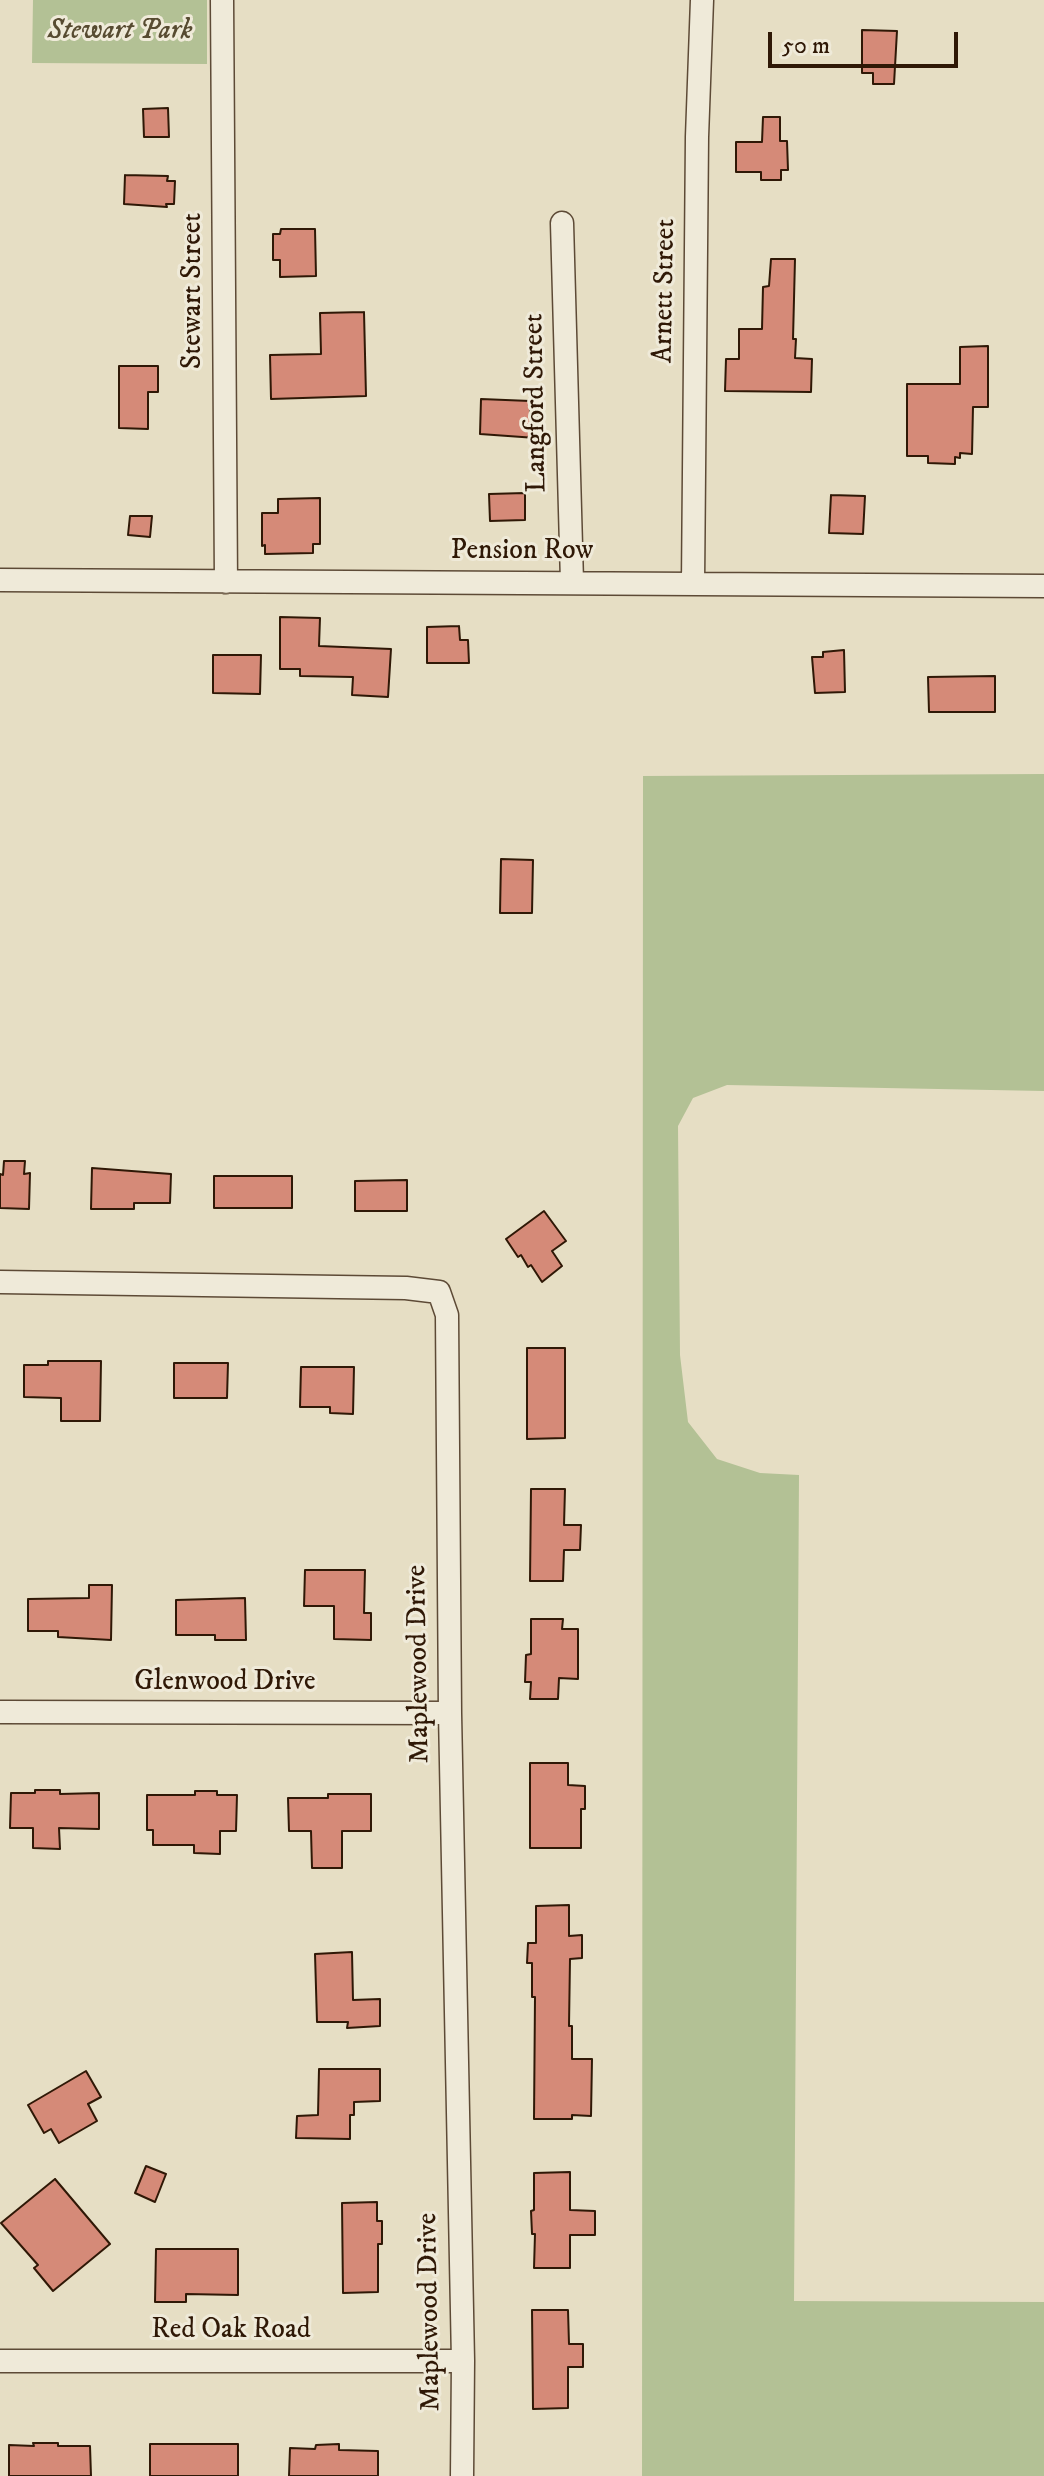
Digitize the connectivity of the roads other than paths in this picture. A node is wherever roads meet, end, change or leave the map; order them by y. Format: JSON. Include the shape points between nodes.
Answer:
{"nodes":[{"id":1,"x":222,"y":0,"type":"edge"},
{"id":2,"x":702,"y":0,"type":"edge"},
{"id":3,"x":562,"y":223,"type":"dead end"},
{"id":4,"x":0,"y":580,"type":"edge"},
{"id":5,"x":226,"y":582,"type":"junction"},
{"id":6,"x":572,"y":582,"type":"junction"},
{"id":7,"x":693,"y":583,"type":"junction"},
{"id":8,"x":1044,"y":586,"type":"edge"},
{"id":9,"x":0,"y":1282,"type":"edge"},
{"id":10,"x":0,"y":1712,"type":"edge"},
{"id":11,"x":450,"y":1713,"type":"junction"},
{"id":12,"x":0,"y":2361,"type":"edge"},
{"id":13,"x":463,"y":2361,"type":"junction"},
{"id":14,"x":462,"y":2476,"type":"edge"}],
"edges":[{"from":1,"to":5,"type":"street","name":"Stewart Street"},
{"from":2,"to":7,"type":"street","name":"Arnett Street"},
{"from":3,"to":6,"type":"street","name":"Langford Street"},
{"from":4,"to":5,"type":"street","name":"Pension Row"},
{"from":5,"to":6,"type":"street","name":"Pension Row"},
{"from":6,"to":7,"type":"street","name":"Pension Row"},
{"from":7,"to":8,"type":"street","name":"Pension Row"},
{"from":9,"to":11,"type":"street","name":"Maplewood Drive","via":[[439,1292],[447,1315]]},
{"from":10,"to":11,"type":"street","name":"Glenwood Drive"},
{"from":11,"to":13,"type":"street","name":"Maplewood Drive"},
{"from":12,"to":13,"type":"street","name":"Red Oak Road"},
{"from":13,"to":14,"type":"street","name":"Maplewood Drive"}]}
